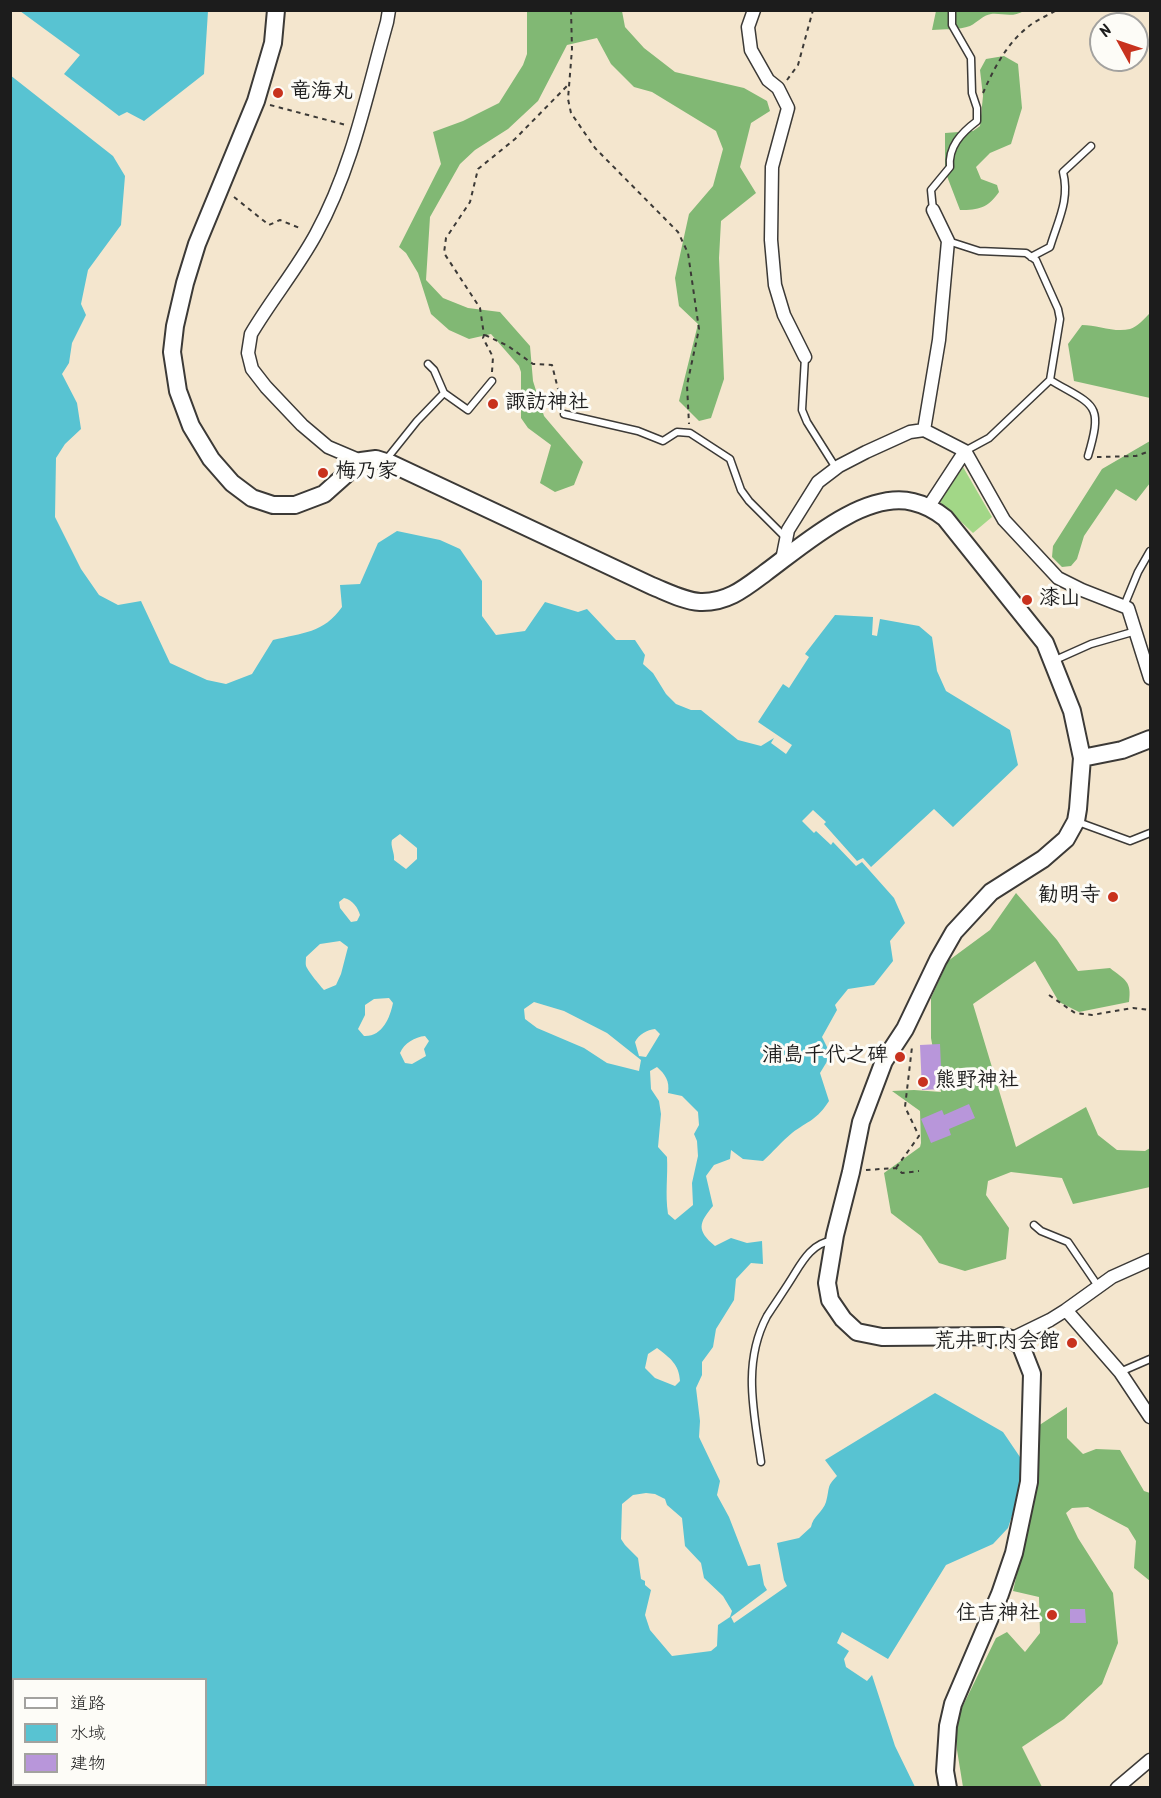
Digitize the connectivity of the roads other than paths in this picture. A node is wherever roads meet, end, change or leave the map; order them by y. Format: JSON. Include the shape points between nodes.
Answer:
{"nodes":[{"id":1,"x":276,"y":10,"type":"edge"},
{"id":2,"x":388,"y":10,"type":"edge"},
{"id":3,"x":754,"y":10,"type":"edge"},
{"id":4,"x":952,"y":10,"type":"edge"},
{"id":5,"x":1091,"y":146,"type":"dead end"},
{"id":6,"x":933,"y":210,"type":"joint"},
{"id":7,"x":948,"y":241,"type":"junction"},
{"id":8,"x":1031,"y":257,"type":"junction"},
{"id":9,"x":805,"y":357,"type":"joint"},
{"id":10,"x":428,"y":364,"type":"dead end"},
{"id":11,"x":1050,"y":380,"type":"junction"},
{"id":12,"x":492,"y":381,"type":"road end"},
{"id":13,"x":444,"y":393,"type":"junction"},
{"id":14,"x":564,"y":414,"type":"road end"},
{"id":15,"x":924,"y":430,"type":"junction"},
{"id":16,"x":965,"y":451,"type":"junction"},
{"id":17,"x":1088,"y":456,"type":"road end"},
{"id":18,"x":361,"y":462,"type":"junction"},
{"id":19,"x":384,"y":462,"type":"junction"},
{"id":20,"x":836,"y":468,"type":"junction"},
{"id":21,"x":929,"y":506,"type":"junction"},
{"id":22,"x":786,"y":539,"type":"junction"},
{"id":23,"x":1150,"y":551,"type":"edge"},
{"id":24,"x":782,"y":560,"type":"junction"},
{"id":25,"x":1124,"y":606,"type":"junction"},
{"id":26,"x":1136,"y":632,"type":"junction"},
{"id":27,"x":1052,"y":662,"type":"junction"},
{"id":28,"x":1148,"y":664,"type":"edge"},
{"id":29,"x":1150,"y":678,"type":"edge"},
{"id":30,"x":1150,"y":739,"type":"edge"},
{"id":31,"x":1082,"y":758,"type":"junction"},
{"id":32,"x":1076,"y":821,"type":"junction"},
{"id":33,"x":1150,"y":834,"type":"edge"},
{"id":34,"x":1034,"y":1225,"type":"dead end"},
{"id":35,"x":834,"y":1241,"type":"junction"},
{"id":36,"x":1150,"y":1260,"type":"edge"},
{"id":37,"x":1098,"y":1286,"type":"junction"},
{"id":38,"x":1066,"y":1310,"type":"junction"},
{"id":39,"x":1011,"y":1338,"type":"junction"},
{"id":40,"x":1150,"y":1359,"type":"edge"},
{"id":41,"x":1120,"y":1372,"type":"junction"},
{"id":42,"x":1150,"y":1417,"type":"edge"},
{"id":43,"x":761,"y":1462,"type":"dead end"},
{"id":44,"x":1150,"y":1760,"type":"edge"},
{"id":45,"x":948,"y":1788,"type":"edge"},
{"id":46,"x":1117,"y":1788,"type":"edge"}],
"edges":[{"from":1,"to":18,"type":"street","via":[[273,43],[256,101],[184,283],[172,352],[178,391],[191,426],[211,459],[252,498],[295,505],[324,494]]},
{"from":2,"to":18,"type":"street","via":[[358,128],[336,194],[316,234],[251,334],[248,353],[252,369],[302,425],[328,447]]},
{"from":3,"to":9,"type":"street","via":[[748,27],[751,50],[788,108],[772,167],[771,240],[775,285],[784,315]]},
{"from":4,"to":6,"type":"lane","via":[[952,26],[971,58],[972,93],[978,108],[976,122],[965,130],[949,154],[950,167],[931,190]]},
{"from":5,"to":8,"type":"lane","via":[[1063,172],[1066,197],[1050,247]]},
{"from":6,"to":7,"type":"street"},
{"from":7,"to":8,"type":"lane","via":[[979,251]]},
{"from":7,"to":15,"type":"street","via":[[939,340]]},
{"from":8,"to":11,"type":"lane","via":[[1036,260],[1060,319]]},
{"from":9,"to":20,"type":"lane","via":[[802,410]]},
{"from":10,"to":13,"type":"lane"},
{"from":11,"to":16,"type":"lane","via":[[989,438]]},
{"from":11,"to":17,"type":"lane","via":[[1089,403],[1096,416]]},
{"from":12,"to":13,"type":"lane","via":[[468,410]]},
{"from":13,"to":19,"type":"lane"},
{"from":14,"to":22,"type":"lane","via":[[638,431],[663,441],[677,432],[690,433],[730,459],[748,501]]},
{"from":15,"to":16,"type":"street"},
{"from":15,"to":20,"type":"street","via":[[910,432]]},
{"from":16,"to":21,"type":"street"},
{"from":16,"to":25,"type":"street","via":[[1004,520],[1058,578]]},
{"from":18,"to":19,"type":"street"},
{"from":19,"to":24,"type":"street","via":[[652,586],[699,602],[738,593]]},
{"from":20,"to":22,"type":"street","via":[[818,482]]},
{"from":21,"to":24,"type":"street","via":[[886,501],[860,509]]},
{"from":21,"to":27,"type":"street","via":[[945,518],[1028,620],[1045,643]]},
{"from":22,"to":24,"type":"street"},
{"from":23,"to":25,"type":"lane"},
{"from":25,"to":26,"type":"street"},
{"from":26,"to":27,"type":"lane","via":[[1091,644]]},
{"from":26,"to":28,"type":"street"},
{"from":27,"to":31,"type":"street","via":[[1072,711]]},
{"from":28,"to":29,"type":"street"},
{"from":30,"to":31,"type":"street","via":[[1122,750]]},
{"from":31,"to":32,"type":"street"},
{"from":32,"to":33,"type":"lane","via":[[1130,841]]},
{"from":32,"to":35,"type":"street","via":[[1066,839],[1043,859],[991,892],[954,932],[905,1029],[884,1061],[861,1122]]},
{"from":34,"to":37,"type":"lane","via":[[1068,1242]]},
{"from":35,"to":39,"type":"street","via":[[827,1283],[830,1300],[857,1332],[882,1337]]},
{"from":35,"to":43,"type":"lane","via":[[827,1241],[808,1254],[767,1318],[755,1350],[750,1391]]},
{"from":36,"to":37,"type":"street"},
{"from":37,"to":38,"type":"street"},
{"from":38,"to":39,"type":"street"},
{"from":38,"to":41,"type":"street"},
{"from":39,"to":45,"type":"street","via":[[1021,1346],[1032,1374],[1029,1482],[1014,1553],[1000,1594],[953,1704],[945,1771]]},
{"from":40,"to":41,"type":"lane"},
{"from":41,"to":42,"type":"street"},
{"from":44,"to":46,"type":"street"}]}
